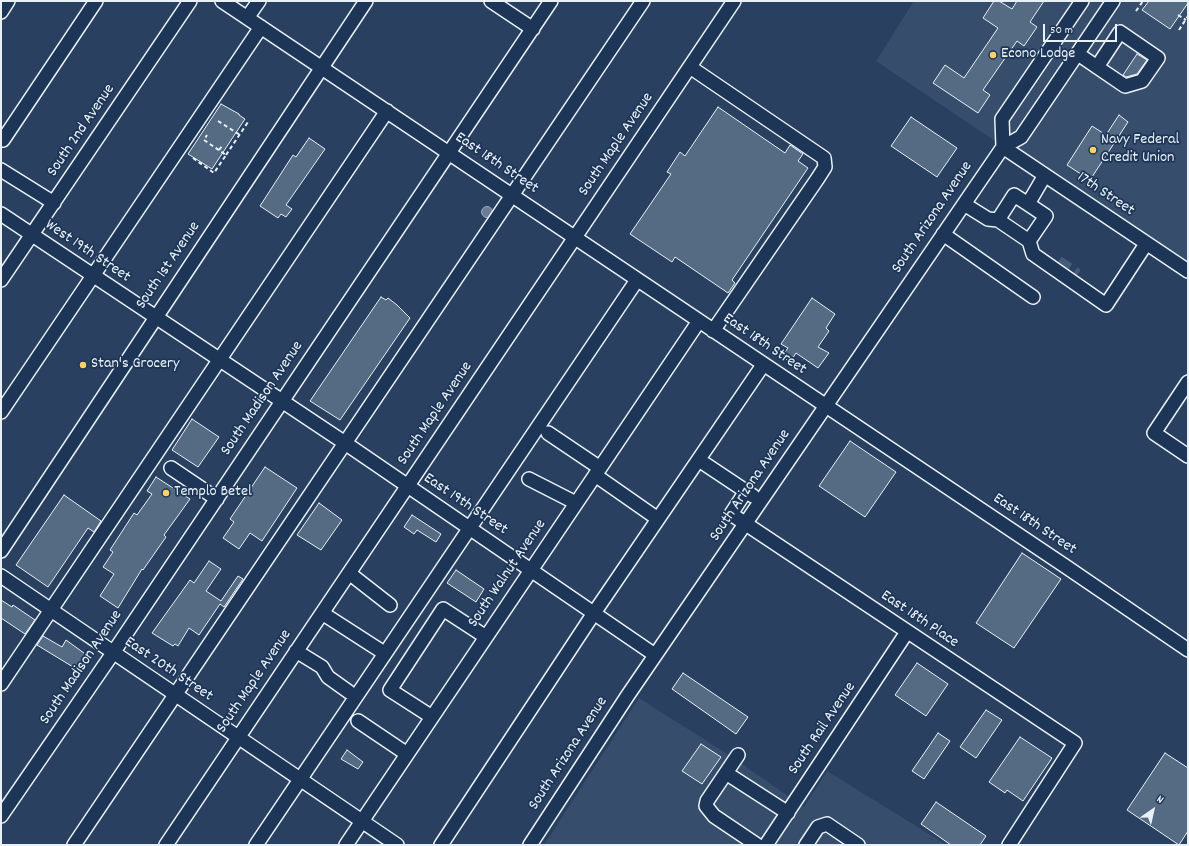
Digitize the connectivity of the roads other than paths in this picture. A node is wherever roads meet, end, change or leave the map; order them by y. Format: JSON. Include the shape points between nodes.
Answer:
{"nodes":[{"id":1,"x":8,"y":1,"type":"edge"},
{"id":2,"x":96,"y":1,"type":"edge"},
{"id":3,"x":190,"y":1,"type":"edge"},
{"id":4,"x":222,"y":1,"type":"edge"},
{"id":5,"x":258,"y":1,"type":"edge"},
{"id":6,"x":366,"y":1,"type":"edge"},
{"id":7,"x":491,"y":1,"type":"edge"},
{"id":8,"x":551,"y":1,"type":"edge"},
{"id":9,"x":643,"y":1,"type":"edge"},
{"id":10,"x":734,"y":1,"type":"edge"},
{"id":11,"x":1082,"y":1,"type":"edge"},
{"id":12,"x":1113,"y":1,"type":"edge"},
{"id":13,"x":1,"y":12,"type":"edge"},
{"id":14,"x":247,"y":18,"type":"junction"},
{"id":15,"x":261,"y":27,"type":"junction"},
{"id":16,"x":533,"y":29,"type":"junction"},
{"id":17,"x":1078,"y":54,"type":"junction"},
{"id":18,"x":690,"y":67,"type":"junction"},
{"id":19,"x":1097,"y":67,"type":"junction"},
{"id":20,"x":322,"y":68,"type":"junction"},
{"id":21,"x":387,"y":111,"type":"junction"},
{"id":22,"x":3,"y":140,"type":"dead end"},
{"id":23,"x":1002,"y":147,"type":"junction"},
{"id":24,"x":449,"y":153,"type":"junction"},
{"id":25,"x":1,"y":170,"type":"edge"},
{"id":26,"x":1045,"y":175,"type":"junction"},
{"id":27,"x":512,"y":195,"type":"junction"},
{"id":28,"x":54,"y":203,"type":"junction"},
{"id":29,"x":964,"y":204,"type":"junction"},
{"id":30,"x":1028,"y":204,"type":"junction"},
{"id":31,"x":1,"y":214,"type":"edge"},
{"id":32,"x":998,"y":220,"type":"junction"},
{"id":33,"x":943,"y":234,"type":"junction"},
{"id":34,"x":31,"y":235,"type":"junction"},
{"id":35,"x":575,"y":238,"type":"junction"},
{"id":36,"x":1029,"y":241,"type":"junction"},
{"id":37,"x":1146,"y":244,"type":"junction"},
{"id":38,"x":1043,"y":261,"type":"junction"},
{"id":39,"x":1058,"y":262,"type":"tunnel mouth"},
{"id":40,"x":1188,"y":272,"type":"edge"},
{"id":41,"x":1077,"y":275,"type":"tunnel mouth"},
{"id":42,"x":93,"y":276,"type":"junction"},
{"id":43,"x":1,"y":280,"type":"edge"},
{"id":44,"x":637,"y":280,"type":"junction"},
{"id":45,"x":1086,"y":291,"type":"junction"},
{"id":46,"x":1033,"y":296,"type":"dead end"},
{"id":47,"x":155,"y":317,"type":"junction"},
{"id":48,"x":699,"y":321,"type":"junction"},
{"id":49,"x":713,"y":331,"type":"junction"},
{"id":50,"x":219,"y":360,"type":"junction"},
{"id":51,"x":763,"y":365,"type":"junction"},
{"id":52,"x":1188,"y":382,"type":"edge"},
{"id":53,"x":282,"y":402,"type":"junction"},
{"id":54,"x":824,"y":406,"type":"junction"},
{"id":55,"x":1,"y":412,"type":"edge"},
{"id":56,"x":548,"y":433,"type":"dead end"},
{"id":57,"x":345,"y":443,"type":"junction"},
{"id":58,"x":1188,"y":456,"type":"edge"},
{"id":59,"x":705,"y":464,"type":"dead end"},
{"id":60,"x":171,"y":468,"type":"dead end"},
{"id":61,"x":598,"y":471,"type":"junction"},
{"id":62,"x":529,"y":479,"type":"dead end"},
{"id":63,"x":408,"y":486,"type":"junction"},
{"id":64,"x":746,"y":491,"type":"junction"},
{"id":65,"x":217,"y":499,"type":"junction"},
{"id":66,"x":761,"y":501,"type":"junction"},
{"id":67,"x":576,"y":503,"type":"junction"},
{"id":68,"x":658,"y":519,"type":"junction"},
{"id":69,"x":746,"y":524,"type":"junction"},
{"id":70,"x":470,"y":528,"type":"junction"},
{"id":71,"x":1,"y":551,"type":"edge"},
{"id":72,"x":531,"y":570,"type":"junction"},
{"id":73,"x":349,"y":573,"type":"junction"},
{"id":74,"x":1,"y":576,"type":"edge"},
{"id":75,"x":390,"y":605,"type":"dead end"},
{"id":76,"x":50,"y":611,"type":"junction"},
{"id":77,"x":322,"y":613,"type":"junction"},
{"id":78,"x":594,"y":614,"type":"junction"},
{"id":79,"x":907,"y":632,"type":"junction"},
{"id":80,"x":486,"y":637,"type":"junction"},
{"id":81,"x":1188,"y":650,"type":"edge"},
{"id":82,"x":296,"y":651,"type":"junction"},
{"id":83,"x":381,"y":651,"type":"dead end"},
{"id":84,"x":112,"y":653,"type":"junction"},
{"id":85,"x":655,"y":655,"type":"junction"},
{"id":86,"x":1,"y":684,"type":"edge"},
{"id":87,"x":349,"y":692,"type":"dead end"},
{"id":88,"x":175,"y":695,"type":"junction"},
{"id":89,"x":432,"y":717,"type":"junction"},
{"id":90,"x":358,"y":721,"type":"dead end"},
{"id":91,"x":238,"y":738,"type":"junction"},
{"id":92,"x":407,"y":754,"type":"junction"},
{"id":93,"x":738,"y":755,"type":"dead end"},
{"id":94,"x":726,"y":773,"type":"junction"},
{"id":95,"x":300,"y":780,"type":"junction"},
{"id":96,"x":788,"y":813,"type":"junction"},
{"id":97,"x":1,"y":816,"type":"edge"},
{"id":98,"x":362,"y":821,"type":"junction"},
{"id":99,"x":74,"y":845,"type":"edge"},
{"id":100,"x":166,"y":845,"type":"edge"},
{"id":101,"x":256,"y":845,"type":"edge"},
{"id":102,"x":346,"y":845,"type":"edge"},
{"id":103,"x":397,"y":845,"type":"edge"},
{"id":104,"x":441,"y":845,"type":"edge"},
{"id":105,"x":530,"y":845,"type":"edge"},
{"id":106,"x":757,"y":845,"type":"edge"},
{"id":107,"x":766,"y":845,"type":"edge"},
{"id":108,"x":806,"y":845,"type":"edge"},
{"id":109,"x":858,"y":845,"type":"edge"},
{"id":110,"x":1009,"y":845,"type":"edge"}],
"edges":[{"from":1,"to":13,"type":"street"},
{"from":2,"to":22,"type":"street"},
{"from":3,"to":28,"type":"street","name":"South 2nd Avenue"},
{"from":4,"to":14,"type":"street","name":"East 18th Street"},
{"from":5,"to":14,"type":"street"},
{"from":6,"to":20,"type":"street","name":"South 1st Avenue"},
{"from":7,"to":16,"type":"street"},
{"from":8,"to":16,"type":"street","name":"South Madison Avenue"},
{"from":9,"to":27,"type":"street"},
{"from":10,"to":18,"type":"street","name":"South Maple Avenue"},
{"from":11,"to":23,"type":"street","via":[[1002,119]]},
{"from":12,"to":17,"type":"street","name":"South Arizona Avenue"},
{"from":14,"to":15,"type":"street","name":"East 18th Street"},
{"from":15,"to":20,"type":"street","name":"East 18th Street"},
{"from":15,"to":42,"type":"street"},
{"from":16,"to":24,"type":"street","name":"South Madison Avenue"},
{"from":17,"to":19,"type":"street"},
{"from":17,"to":23,"type":"street","name":"South Arizona Avenue","via":[[1021,137]]},
{"from":18,"to":35,"type":"street","name":"South Maple Avenue"},
{"from":18,"to":49,"type":"street","via":[[824,158],[825,166]]},
{"from":19,"to":19,"type":"street","via":[[1125,86],[1142,81],[1158,58],[1120,32]]},
{"from":20,"to":21,"type":"street","name":"East 18th Street"},
{"from":20,"to":47,"type":"street","name":"South 1st Avenue"},
{"from":21,"to":24,"type":"street","name":"East 18th Street"},
{"from":21,"to":50,"type":"street"},
{"from":23,"to":26,"type":"street","name":"17th Street"},
{"from":23,"to":29,"type":"street","name":"South Arizona Avenue"},
{"from":24,"to":27,"type":"street","name":"East 18th Street"},
{"from":24,"to":53,"type":"street","name":"South Madison Avenue"},
{"from":25,"to":28,"type":"street"},
{"from":26,"to":30,"type":"street"},
{"from":26,"to":37,"type":"street","name":"17th Street"},
{"from":27,"to":35,"type":"street","name":"East 18th Street"},
{"from":27,"to":57,"type":"street"},
{"from":28,"to":34,"type":"street","name":"South 2nd Avenue"},
{"from":29,"to":32,"type":"street","via":[[988,219]]},
{"from":29,"to":33,"type":"street","name":"South Arizona Avenue"},
{"from":30,"to":32,"type":"street","via":[[1014,195]]},
{"from":30,"to":36,"type":"street","via":[[1046,216]]},
{"from":31,"to":34,"type":"street","name":"West 19th Street"},
{"from":32,"to":36,"type":"street"},
{"from":33,"to":46,"type":"street"},
{"from":33,"to":54,"type":"street","name":"South Arizona Avenue"},
{"from":34,"to":42,"type":"street","name":"West 19th Street"},
{"from":34,"to":43,"type":"street","name":"South 2nd Avenue"},
{"from":35,"to":44,"type":"street","name":"East 18th Street"},
{"from":35,"to":63,"type":"street","name":"South Maple Avenue"},
{"from":36,"to":38,"type":"street","via":[[1033,254]]},
{"from":37,"to":40,"type":"street","name":"17th Street"},
{"from":37,"to":45,"type":"street","via":[[1106,305]]},
{"from":38,"to":39,"type":"street","via":[[1052,258]]},
{"from":38,"to":45,"type":"street"},
{"from":41,"to":45,"type":"street","via":[[1083,278]]},
{"from":42,"to":47,"type":"street","name":"West 19th Street"},
{"from":42,"to":55,"type":"street"},
{"from":44,"to":48,"type":"street","name":"East 18th Street"},
{"from":44,"to":70,"type":"street"},
{"from":47,"to":50,"type":"street","name":"East 19th Street"},
{"from":47,"to":71,"type":"street","name":"South 1st Avenue"},
{"from":48,"to":49,"type":"street","name":"East 18th Street"},
{"from":48,"to":61,"type":"street","name":"South Walnut Avenue"},
{"from":49,"to":51,"type":"street","name":"East 18th Street"},
{"from":50,"to":53,"type":"street","name":"East 19th Street"},
{"from":50,"to":76,"type":"street"},
{"from":51,"to":54,"type":"street","name":"East 18th Street"},
{"from":51,"to":68,"type":"street"},
{"from":52,"to":58,"type":"street","via":[[1154,433]]},
{"from":53,"to":57,"type":"street","name":"East 19th Street"},
{"from":53,"to":65,"type":"street","name":"South Madison Avenue"},
{"from":54,"to":66,"type":"street","name":"South Arizona Avenue"},
{"from":54,"to":81,"type":"street","name":"East 18th Street"},
{"from":56,"to":61,"type":"street"},
{"from":57,"to":63,"type":"street","name":"East 19th Street"},
{"from":57,"to":88,"type":"street"},
{"from":59,"to":64,"type":"street"},
{"from":60,"to":65,"type":"street"},
{"from":61,"to":67,"type":"street","name":"South Walnut Avenue"},
{"from":61,"to":68,"type":"street"},
{"from":62,"to":67,"type":"street"},
{"from":63,"to":70,"type":"street","name":"East 19th Street"},
{"from":63,"to":73,"type":"street","name":"South Maple Avenue"},
{"from":64,"to":66,"type":"street"},
{"from":64,"to":69,"type":"street","name":"East 18th Place","via":[[731,514]]},
{"from":65,"to":84,"type":"street","name":"South Madison Avenue"},
{"from":66,"to":69,"type":"street","name":"South Arizona Avenue"},
{"from":67,"to":72,"type":"street","name":"South Walnut Avenue"},
{"from":68,"to":78,"type":"street"},
{"from":69,"to":79,"type":"street","name":"East 18th Place"},
{"from":69,"to":85,"type":"street","name":"South Arizona Avenue"},
{"from":70,"to":72,"type":"street","name":"East 19th Street"},
{"from":70,"to":95,"type":"street"},
{"from":72,"to":78,"type":"street","name":"East 19th Street"},
{"from":72,"to":80,"type":"street","name":"South Walnut Avenue"},
{"from":73,"to":75,"type":"street"},
{"from":73,"to":77,"type":"street","name":"South Maple Avenue"},
{"from":74,"to":76,"type":"street","name":"East 20th Street"},
{"from":76,"to":84,"type":"street","name":"East 20th Street"},
{"from":76,"to":86,"type":"street"},
{"from":77,"to":82,"type":"street","name":"South Maple Avenue"},
{"from":77,"to":83,"type":"street"},
{"from":78,"to":85,"type":"street","name":"East 19th Street"},
{"from":78,"to":104,"type":"street"},
{"from":79,"to":96,"type":"street","name":"South Rail Avenue"},
{"from":79,"to":110,"type":"street","name":"East 18th Place","via":[[1075,743]]},
{"from":80,"to":89,"type":"street","name":"South Walnut Avenue"},
{"from":80,"to":89,"type":"street","via":[[443,609],[390,690]]},
{"from":82,"to":87,"type":"street","via":[[322,667],[328,677]]},
{"from":82,"to":91,"type":"street","name":"South Maple Avenue"},
{"from":84,"to":88,"type":"street","name":"East 20th Street"},
{"from":84,"to":97,"type":"street","name":"South Madison Avenue"},
{"from":85,"to":105,"type":"street","name":"South Arizona Avenue"},
{"from":88,"to":91,"type":"street","name":"East 20th Street"},
{"from":88,"to":99,"type":"street"},
{"from":89,"to":92,"type":"street","name":"South Walnut Avenue"},
{"from":90,"to":92,"type":"street"},
{"from":91,"to":95,"type":"street","name":"East 20th Street"},
{"from":91,"to":100,"type":"street","name":"South Maple Avenue"},
{"from":92,"to":98,"type":"street","name":"South Walnut Avenue"},
{"from":93,"to":94,"type":"street"},
{"from":94,"to":96,"type":"street"},
{"from":94,"to":106,"type":"street","via":[[706,806],[714,816]]},
{"from":95,"to":98,"type":"street","name":"East 20th Street"},
{"from":95,"to":101,"type":"street"},
{"from":96,"to":107,"type":"street","name":"South Rail Avenue"},
{"from":98,"to":102,"type":"street","name":"South Walnut Avenue"},
{"from":98,"to":103,"type":"street","name":"East 20th Street"},
{"from":108,"to":109,"type":"street","via":[[818,827],[827,824]]}]}
